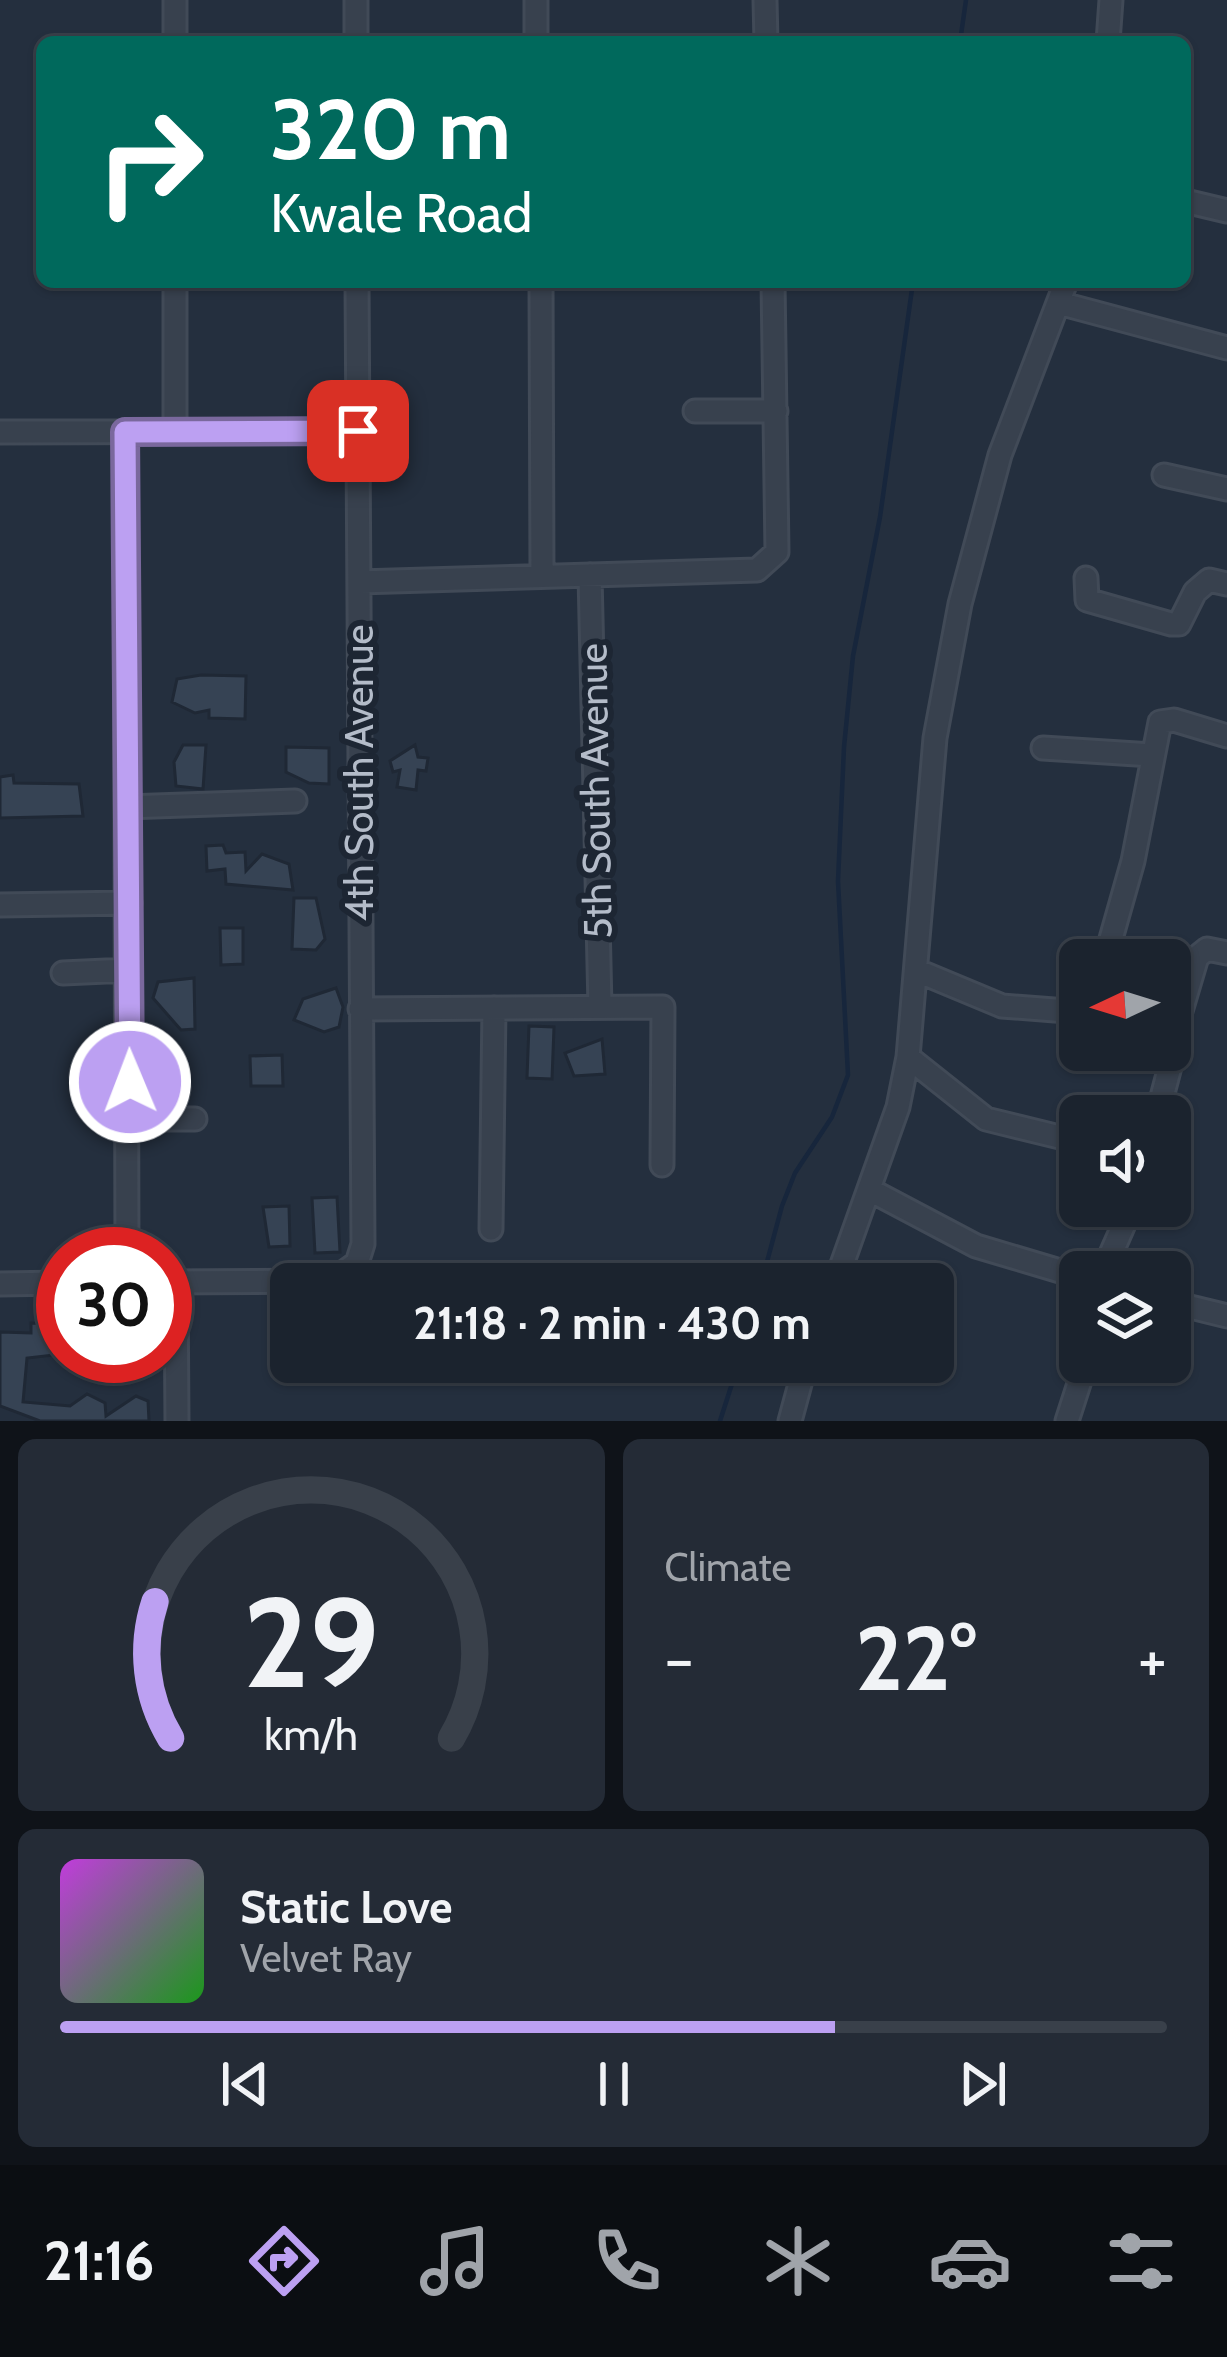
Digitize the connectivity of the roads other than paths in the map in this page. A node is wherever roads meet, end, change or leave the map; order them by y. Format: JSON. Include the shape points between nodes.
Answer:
{"nodes":[{"id":1,"x":175,"y":0,"type":"edge"},
{"id":2,"x":356,"y":0,"type":"edge"},
{"id":3,"x":536,"y":0,"type":"edge"},
{"id":4,"x":765,"y":0,"type":"edge"},
{"id":5,"x":1111,"y":0,"type":"edge"},
{"id":6,"x":175,"y":36,"type":"edge"},
{"id":7,"x":356,"y":36,"type":"edge"},
{"id":8,"x":536,"y":36,"type":"edge"},
{"id":9,"x":766,"y":36,"type":"edge"},
{"id":10,"x":1108,"y":36,"type":"edge"},
{"id":11,"x":1191,"y":202,"type":"edge"},
{"id":12,"x":1227,"y":211,"type":"edge"},
{"id":13,"x":175,"y":288,"type":"edge"},
{"id":14,"x":357,"y":288,"type":"edge"},
{"id":15,"x":541,"y":288,"type":"edge"},
{"id":16,"x":773,"y":288,"type":"edge"},
{"id":17,"x":1062,"y":293,"type":"edge"},
{"id":18,"x":1227,"y":348,"type":"edge"},
{"id":19,"x":776,"y":409,"type":"junction"},
{"id":20,"x":695,"y":411,"type":"dead end"},
{"id":21,"x":358,"y":431,"type":"junction"},
{"id":22,"x":0,"y":432,"type":"edge"},
{"id":23,"x":125,"y":432,"type":"junction"},
{"id":24,"x":175,"y":432,"type":"junction"},
{"id":25,"x":1164,"y":475,"type":"dead end"},
{"id":26,"x":1227,"y":489,"type":"edge"},
{"id":27,"x":590,"y":575,"type":"junction"},
{"id":28,"x":542,"y":576,"type":"junction"},
{"id":29,"x":1086,"y":578,"type":"dead end"},
{"id":30,"x":359,"y":582,"type":"junction"},
{"id":31,"x":1227,"y":584,"type":"edge"},
{"id":32,"x":1227,"y":736,"type":"edge"},
{"id":33,"x":1043,"y":748,"type":"dead end"},
{"id":34,"x":1151,"y":754,"type":"junction"},
{"id":35,"x":295,"y":801,"type":"dead end"},
{"id":36,"x":126,"y":808,"type":"junction"},
{"id":37,"x":130,"y":903,"type":"junction"},
{"id":38,"x":0,"y":905,"type":"edge"},
{"id":39,"x":1111,"y":939,"type":"edge"},
{"id":40,"x":1227,"y":953,"type":"edge"},
{"id":41,"x":128,"y":970,"type":"junction"},
{"id":42,"x":918,"y":970,"type":"junction"},
{"id":43,"x":63,"y":973,"type":"dead end"},
{"id":44,"x":1191,"y":974,"type":"edge"},
{"id":45,"x":599,"y":1007,"type":"junction"},
{"id":46,"x":494,"y":1008,"type":"junction"},
{"id":47,"x":360,"y":1009,"type":"junction"},
{"id":48,"x":1059,"y":1010,"type":"edge"},
{"id":49,"x":908,"y":1058,"type":"junction"},
{"id":50,"x":130,"y":1119,"type":"junction"},
{"id":51,"x":194,"y":1119,"type":"dead end"},
{"id":52,"x":1059,"y":1137,"type":"edge"},
{"id":53,"x":662,"y":1165,"type":"dead end"},
{"id":54,"x":870,"y":1190,"type":"junction"},
{"id":55,"x":128,"y":1227,"type":"edge"},
{"id":56,"x":491,"y":1229,"type":"dead end"},
{"id":57,"x":843,"y":1263,"type":"edge"},
{"id":58,"x":1059,"y":1270,"type":"edge"},
{"id":59,"x":192,"y":1282,"type":"edge"},
{"id":60,"x":36,"y":1283,"type":"edge"},
{"id":61,"x":0,"y":1284,"type":"edge"},
{"id":62,"x":1191,"y":1307,"type":"edge"},
{"id":63,"x":1227,"y":1316,"type":"edge"},
{"id":64,"x":175,"y":1383,"type":"edge"},
{"id":65,"x":800,"y":1383,"type":"edge"},
{"id":66,"x":1079,"y":1383,"type":"edge"},
{"id":67,"x":177,"y":1421,"type":"edge"},
{"id":68,"x":790,"y":1421,"type":"edge"},
{"id":69,"x":1067,"y":1421,"type":"edge"}],
"edges":[{"from":1,"to":6,"type":"street"},
{"from":2,"to":7,"type":"street"},
{"from":3,"to":8,"type":"street"},
{"from":4,"to":9,"type":"street"},
{"from":5,"to":10,"type":"street"},
{"from":11,"to":12,"type":"street"},
{"from":13,"to":24,"type":"street"},
{"from":14,"to":21,"type":"street","name":"4th South Avenue"},
{"from":15,"to":28,"type":"street"},
{"from":16,"to":19,"type":"street"},
{"from":17,"to":18,"type":"street"},
{"from":17,"to":42,"type":"street","via":[[1000,454],[960,604],[935,738]]},
{"from":19,"to":20,"type":"street"},
{"from":19,"to":27,"type":"street","via":[[777,551],[770,563]]},
{"from":21,"to":24,"type":"street"},
{"from":21,"to":30,"type":"street","name":"4th South Avenue"},
{"from":22,"to":23,"type":"street"},
{"from":23,"to":24,"type":"street"},
{"from":23,"to":36,"type":"street"},
{"from":25,"to":26,"type":"street"},
{"from":27,"to":28,"type":"street"},
{"from":27,"to":45,"type":"street","name":"5th South Avenue"},
{"from":28,"to":30,"type":"street"},
{"from":29,"to":31,"type":"street","via":[[1087,600],[1171,624],[1179,624],[1201,584]]},
{"from":30,"to":47,"type":"street","name":"4th South Avenue"},
{"from":32,"to":34,"type":"street","via":[[1163,720]]},
{"from":33,"to":34,"type":"street"},
{"from":34,"to":39,"type":"street"},
{"from":35,"to":36,"type":"street"},
{"from":36,"to":37,"type":"street"},
{"from":37,"to":38,"type":"street"},
{"from":37,"to":41,"type":"street"},
{"from":40,"to":44,"type":"street","via":[[1208,950]]},
{"from":41,"to":43,"type":"street"},
{"from":41,"to":50,"type":"street"},
{"from":42,"to":48,"type":"street","via":[[1002,1006]]},
{"from":42,"to":49,"type":"street"},
{"from":45,"to":46,"type":"street"},
{"from":45,"to":53,"type":"street","via":[[663,1007]]},
{"from":46,"to":47,"type":"street"},
{"from":46,"to":56,"type":"street"},
{"from":47,"to":59,"type":"street","name":"4th South Avenue","via":[[357,1263],[332,1281]]},
{"from":49,"to":52,"type":"street","via":[[986,1119]]},
{"from":49,"to":54,"type":"street"},
{"from":50,"to":51,"type":"street"},
{"from":50,"to":55,"type":"street"},
{"from":54,"to":57,"type":"street"},
{"from":54,"to":58,"type":"street","via":[[954,1237]]},
{"from":60,"to":61,"type":"street"},
{"from":62,"to":63,"type":"street"},
{"from":64,"to":67,"type":"street"},
{"from":65,"to":68,"type":"street"},
{"from":66,"to":69,"type":"street"}]}
